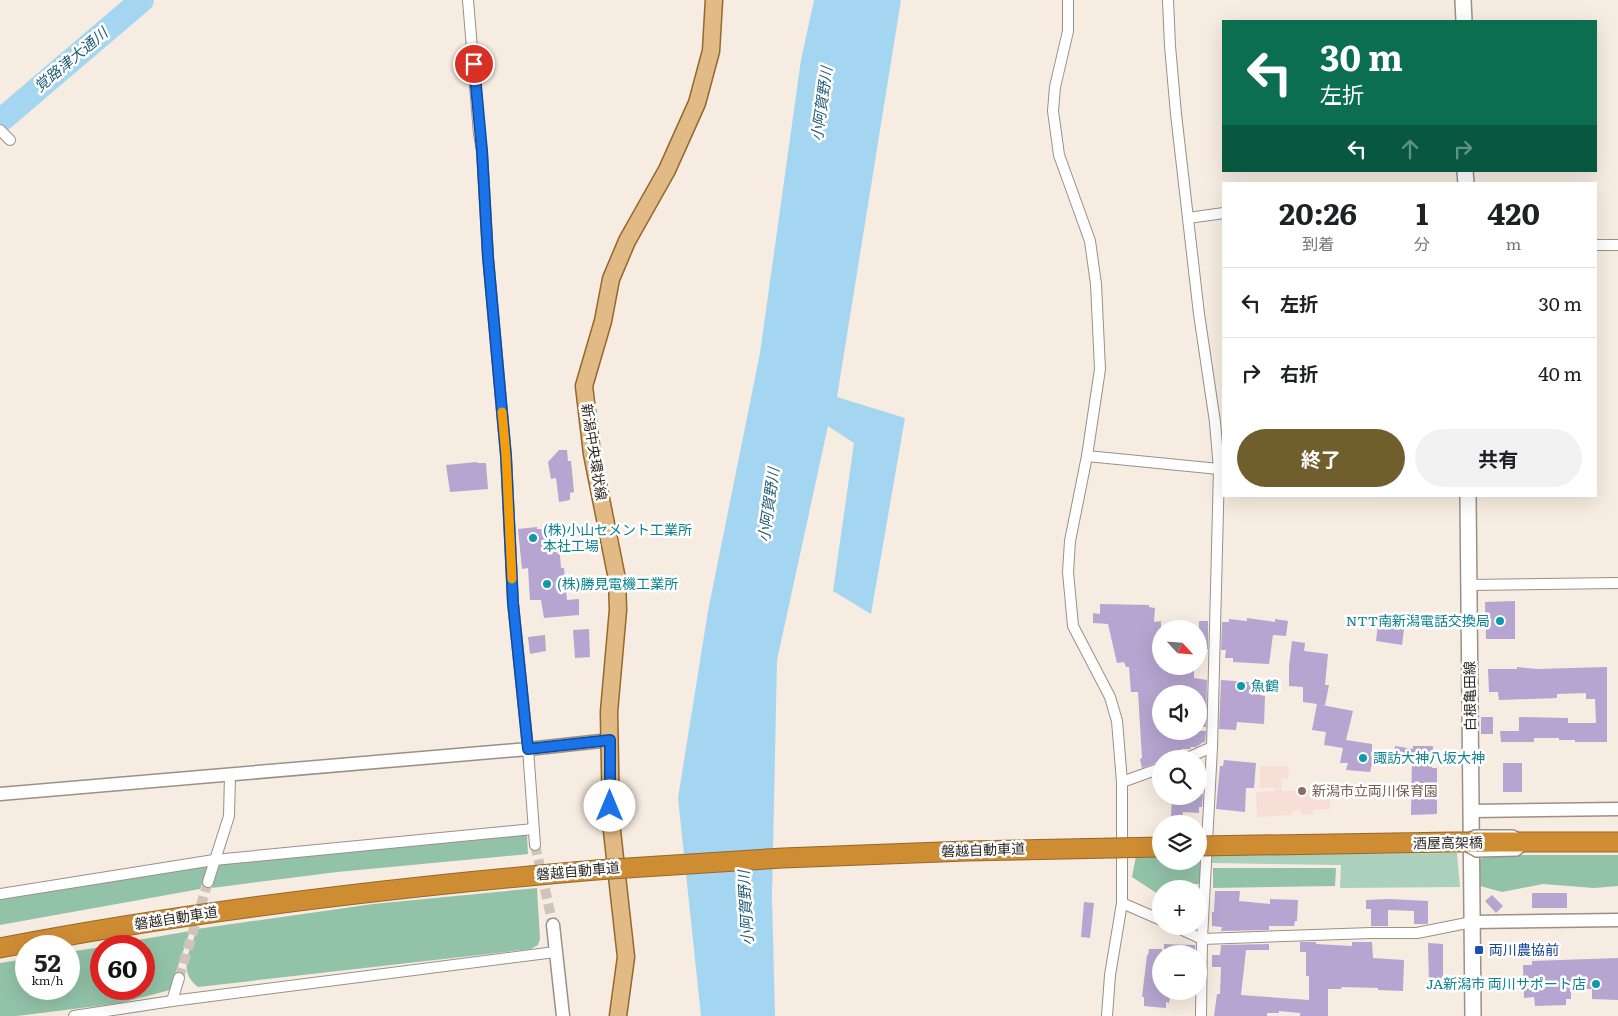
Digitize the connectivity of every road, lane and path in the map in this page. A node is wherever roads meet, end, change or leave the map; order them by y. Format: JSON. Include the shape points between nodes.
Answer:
{"nodes":[{"id":1,"x":468,"y":0,"type":"edge"},
{"id":2,"x":714,"y":0,"type":"edge"},
{"id":3,"x":1068,"y":0,"type":"edge"},
{"id":4,"x":1168,"y":0,"type":"edge"},
{"id":5,"x":1463,"y":0,"type":"edge"},
{"id":6,"x":1464,"y":20,"type":"edge"},
{"id":7,"x":1222,"y":213,"type":"edge"},
{"id":8,"x":1188,"y":218,"type":"junction"},
{"id":9,"x":1618,"y":245,"type":"edge"},
{"id":10,"x":1597,"y":246,"type":"edge"},
{"id":11,"x":1219,"y":422,"type":"edge"},
{"id":12,"x":1088,"y":456,"type":"junction"},
{"id":13,"x":1219,"y":469,"type":"junction"},
{"id":14,"x":1468,"y":497,"type":"edge"},
{"id":15,"x":1618,"y":583,"type":"edge"},
{"id":16,"x":1468,"y":585,"type":"junction"},
{"id":17,"x":610,"y":740,"type":"junction"},
{"id":18,"x":1212,"y":748,"type":"junction"},
{"id":19,"x":528,"y":749,"type":"junction"},
{"id":20,"x":1207,"y":750,"type":"edge"},
{"id":21,"x":1152,"y":771,"type":"edge"},
{"id":22,"x":230,"y":775,"type":"junction"},
{"id":23,"x":1122,"y":782,"type":"junction"},
{"id":24,"x":0,"y":794,"type":"edge"},
{"id":25,"x":1618,"y":809,"type":"edge"},
{"id":26,"x":1472,"y":811,"type":"junction"},
{"id":27,"x":533,"y":829,"type":"junction"},
{"id":28,"x":1618,"y":842,"type":"edge"},
{"id":29,"x":535,"y":845,"type":"tunnel mouth"},
{"id":30,"x":1207,"y":846,"type":"edge"},
{"id":31,"x":1152,"y":847,"type":"edge"},
{"id":32,"x":214,"y":860,"type":"junction"},
{"id":33,"x":208,"y":882,"type":"tunnel mouth"},
{"id":34,"x":0,"y":894,"type":"edge"},
{"id":35,"x":1122,"y":903,"type":"junction"},
{"id":36,"x":1152,"y":916,"type":"edge"},
{"id":37,"x":1618,"y":920,"type":"edge"},
{"id":38,"x":1472,"y":922,"type":"junction"},
{"id":39,"x":553,"y":926,"type":"tunnel mouth"},
{"id":40,"x":1193,"y":935,"type":"edge"},
{"id":41,"x":1202,"y":939,"type":"junction"},
{"id":42,"x":0,"y":948,"type":"edge"},
{"id":43,"x":555,"y":952,"type":"junction"},
{"id":44,"x":178,"y":978,"type":"tunnel mouth"},
{"id":45,"x":172,"y":1002,"type":"junction"},
{"id":46,"x":74,"y":1016,"type":"edge"},
{"id":47,"x":563,"y":1016,"type":"edge"},
{"id":48,"x":618,"y":1016,"type":"edge"},
{"id":49,"x":1107,"y":1016,"type":"edge"},
{"id":50,"x":1201,"y":1016,"type":"edge"},
{"id":51,"x":1473,"y":1016,"type":"edge"}],
"edges":[{"from":1,"to":19,"type":"street","via":[[506,456],[513,603]]},
{"from":2,"to":17,"type":"main road","name":"新潟中央環状線","via":[[711,51],[697,103],[667,170],[627,240],[611,279],[603,321],[584,386],[592,454],[617,579],[618,610],[608,712]]},
{"from":3,"to":12,"type":"street","via":[[1068,31],[1053,111],[1058,155],[1090,242],[1096,284],[1100,369]]},
{"from":4,"to":8,"type":"street","via":[[1175,105]]},
{"from":5,"to":6,"type":"main road"},
{"from":7,"to":8,"type":"street"},
{"from":8,"to":11,"type":"street"},
{"from":9,"to":10,"type":"street"},
{"from":11,"to":13,"type":"street"},
{"from":12,"to":13,"type":"street"},
{"from":12,"to":23,"type":"street","via":[[1070,542],[1068,572],[1073,626],[1110,697],[1118,721]]},
{"from":13,"to":18,"type":"street"},
{"from":14,"to":16,"type":"main road","name":"白根亀田線"},
{"from":15,"to":16,"type":"street"},
{"from":16,"to":26,"type":"main road","name":"白根亀田線"},
{"from":17,"to":19,"type":"street"},
{"from":17,"to":48,"type":"main road","name":"新潟中央環状線","via":[[610,822],[626,957]]},
{"from":18,"to":20,"type":"street"},
{"from":18,"to":41,"type":"street"},
{"from":19,"to":22,"type":"street"},
{"from":19,"to":27,"type":"street"},
{"from":21,"to":23,"type":"street"},
{"from":22,"to":24,"type":"street"},
{"from":22,"to":32,"type":"street","via":[[229,816]]},
{"from":23,"to":35,"type":"street"},
{"from":25,"to":26,"type":"street"},
{"from":26,"to":38,"type":"main road","name":"白根亀田線"},
{"from":27,"to":29,"type":"street"},
{"from":27,"to":32,"type":"street"},
{"from":28,"to":30,"type":"highway","name":"酒屋高架橋","bridge":true},
{"from":31,"to":42,"type":"highway","name":"磐越自動車道","bridge":true,"via":[[967,850],[596,870],[450,883],[235,909]]},
{"from":32,"to":33,"type":"street"},
{"from":32,"to":34,"type":"street"},
{"from":35,"to":36,"type":"street"},
{"from":35,"to":49,"type":"street"},
{"from":37,"to":38,"type":"street"},
{"from":38,"to":41,"type":"street","via":[[1417,933]]},
{"from":38,"to":51,"type":"main road","name":"白根亀田線"},
{"from":39,"to":43,"type":"street"},
{"from":40,"to":41,"type":"street"},
{"from":41,"to":50,"type":"street"},
{"from":43,"to":45,"type":"street"},
{"from":43,"to":47,"type":"street"},
{"from":44,"to":45,"type":"street"},
{"from":45,"to":46,"type":"street"}]}
